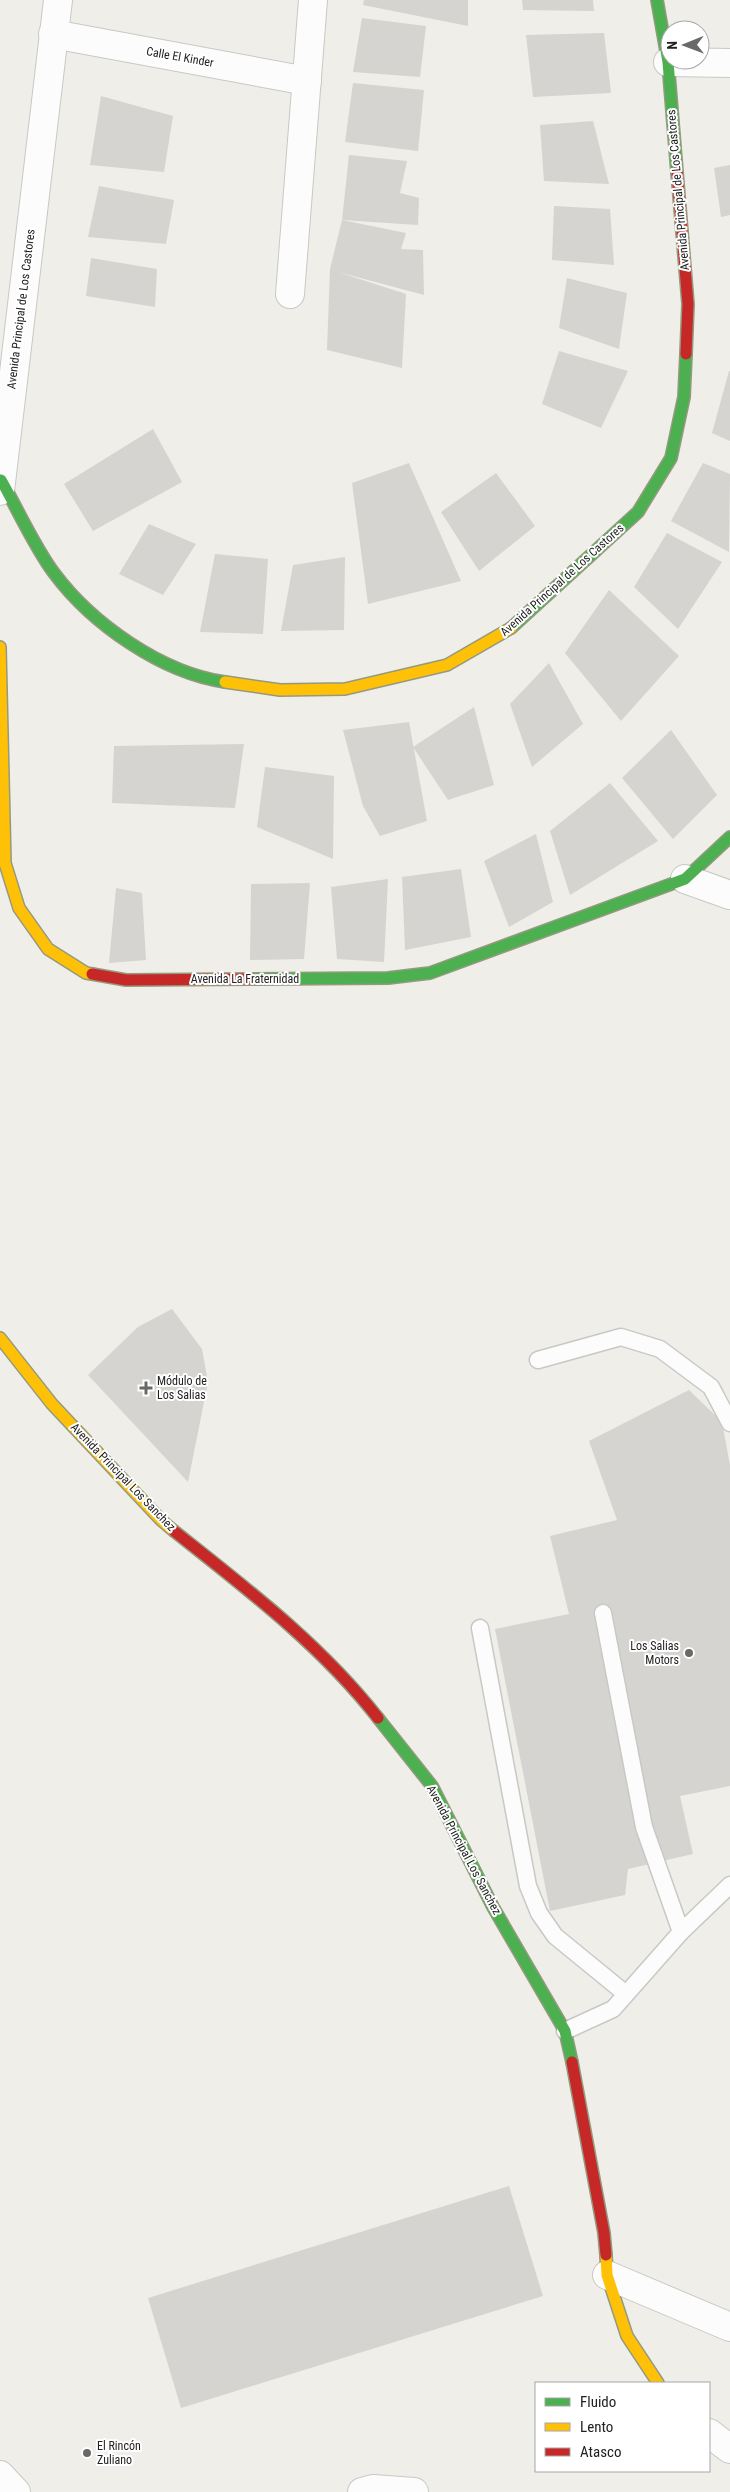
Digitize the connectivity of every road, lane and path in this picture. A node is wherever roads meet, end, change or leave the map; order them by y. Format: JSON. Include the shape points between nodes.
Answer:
{"nodes":[{"id":1,"x":58,"y":0,"type":"edge"},
{"id":2,"x":314,"y":0,"type":"edge"},
{"id":3,"x":657,"y":0,"type":"edge"},
{"id":4,"x":661,"y":20,"type":"edge"},
{"id":5,"x":53,"y":34,"type":"junction"},
{"id":6,"x":710,"y":63,"type":"edge"},
{"id":7,"x":730,"y":63,"type":"edge"},
{"id":8,"x":669,"y":70,"type":"edge"},
{"id":9,"x":307,"y":81,"type":"junction"},
{"id":10,"x":290,"y":294,"type":"dead end"},
{"id":11,"x":1,"y":485,"type":"edge"},
{"id":12,"x":0,"y":646,"type":"edge"},
{"id":13,"x":730,"y":837,"type":"edge"},
{"id":14,"x":686,"y":879,"type":"junction"},
{"id":15,"x":730,"y":895,"type":"edge"},
{"id":16,"x":0,"y":1338,"type":"edge"},
{"id":17,"x":538,"y":1360,"type":"dead end"},
{"id":18,"x":730,"y":1423,"type":"edge"},
{"id":19,"x":603,"y":1613,"type":"dead end"},
{"id":20,"x":480,"y":1628,"type":"dead end"},
{"id":21,"x":730,"y":1885,"type":"edge"},
{"id":22,"x":682,"y":1932,"type":"junction"},
{"id":23,"x":626,"y":1994,"type":"junction"},
{"id":24,"x":565,"y":2031,"type":"junction"},
{"id":25,"x":607,"y":2275,"type":"junction"},
{"id":26,"x":730,"y":2327,"type":"edge"},
{"id":27,"x":657,"y":2382,"type":"edge"},
{"id":28,"x":710,"y":2433,"type":"edge"},
{"id":29,"x":730,"y":2449,"type":"edge"},
{"id":30,"x":0,"y":2475,"type":"edge"},
{"id":31,"x":16,"y":2492,"type":"edge"},
{"id":32,"x":362,"y":2492,"type":"edge"},
{"id":33,"x":414,"y":2492,"type":"edge"}],
"edges":[{"from":1,"to":5,"type":"street","name":"Avenida Principal de Los Castores"},
{"from":2,"to":9,"type":"street"},
{"from":3,"to":4,"type":"street","name":"Avenida Principal de Los Castores"},
{"from":5,"to":9,"type":"street","name":"Calle El Kinder"},
{"from":5,"to":11,"type":"street","name":"Avenida Principal de Los Castores"},
{"from":6,"to":7,"type":"street"},
{"from":8,"to":11,"type":"street","name":"Avenida Principal de Los Castores","via":[[688,304],[684,397],[672,458],[638,512],[506,633],[447,665],[344,688],[280,690],[217,680],[173,666],[126,641],[93,615],[54,573]]},
{"from":9,"to":10,"type":"street"},
{"from":12,"to":14,"type":"street","name":"Avenida La Fraternidad","via":[[4,863],[19,908],[48,950],[86,973],[126,980],[388,978],[430,973]]},
{"from":13,"to":14,"type":"street","name":"Avenida La Fraternidad"},
{"from":14,"to":15,"type":"street"},
{"from":16,"to":24,"type":"street","name":"Avenida Principal Los Sanchez","via":[[52,1404],[161,1520],[266,1605],[355,1688],[432,1786],[494,1907]]},
{"from":17,"to":18,"type":"lane","via":[[621,1337],[660,1349],[711,1387]]},
{"from":19,"to":22,"type":"lane","via":[[644,1827]]},
{"from":20,"to":23,"type":"lane","via":[[528,1886],[539,1912],[555,1936]]},
{"from":21,"to":22,"type":"lane"},
{"from":22,"to":23,"type":"lane"},
{"from":23,"to":24,"type":"lane","via":[[613,2009]]},
{"from":24,"to":25,"type":"street","name":"Avenida Principal Los Sanchez","via":[[604,2233]]},
{"from":25,"to":26,"type":"street"},
{"from":25,"to":27,"type":"street","name":"Avenida Principal Los Sanchez","via":[[627,2336]]},
{"from":28,"to":29,"type":"street"},
{"from":30,"to":31,"type":"street"},
{"from":32,"to":33,"type":"street","via":[[373,2489]]}]}
